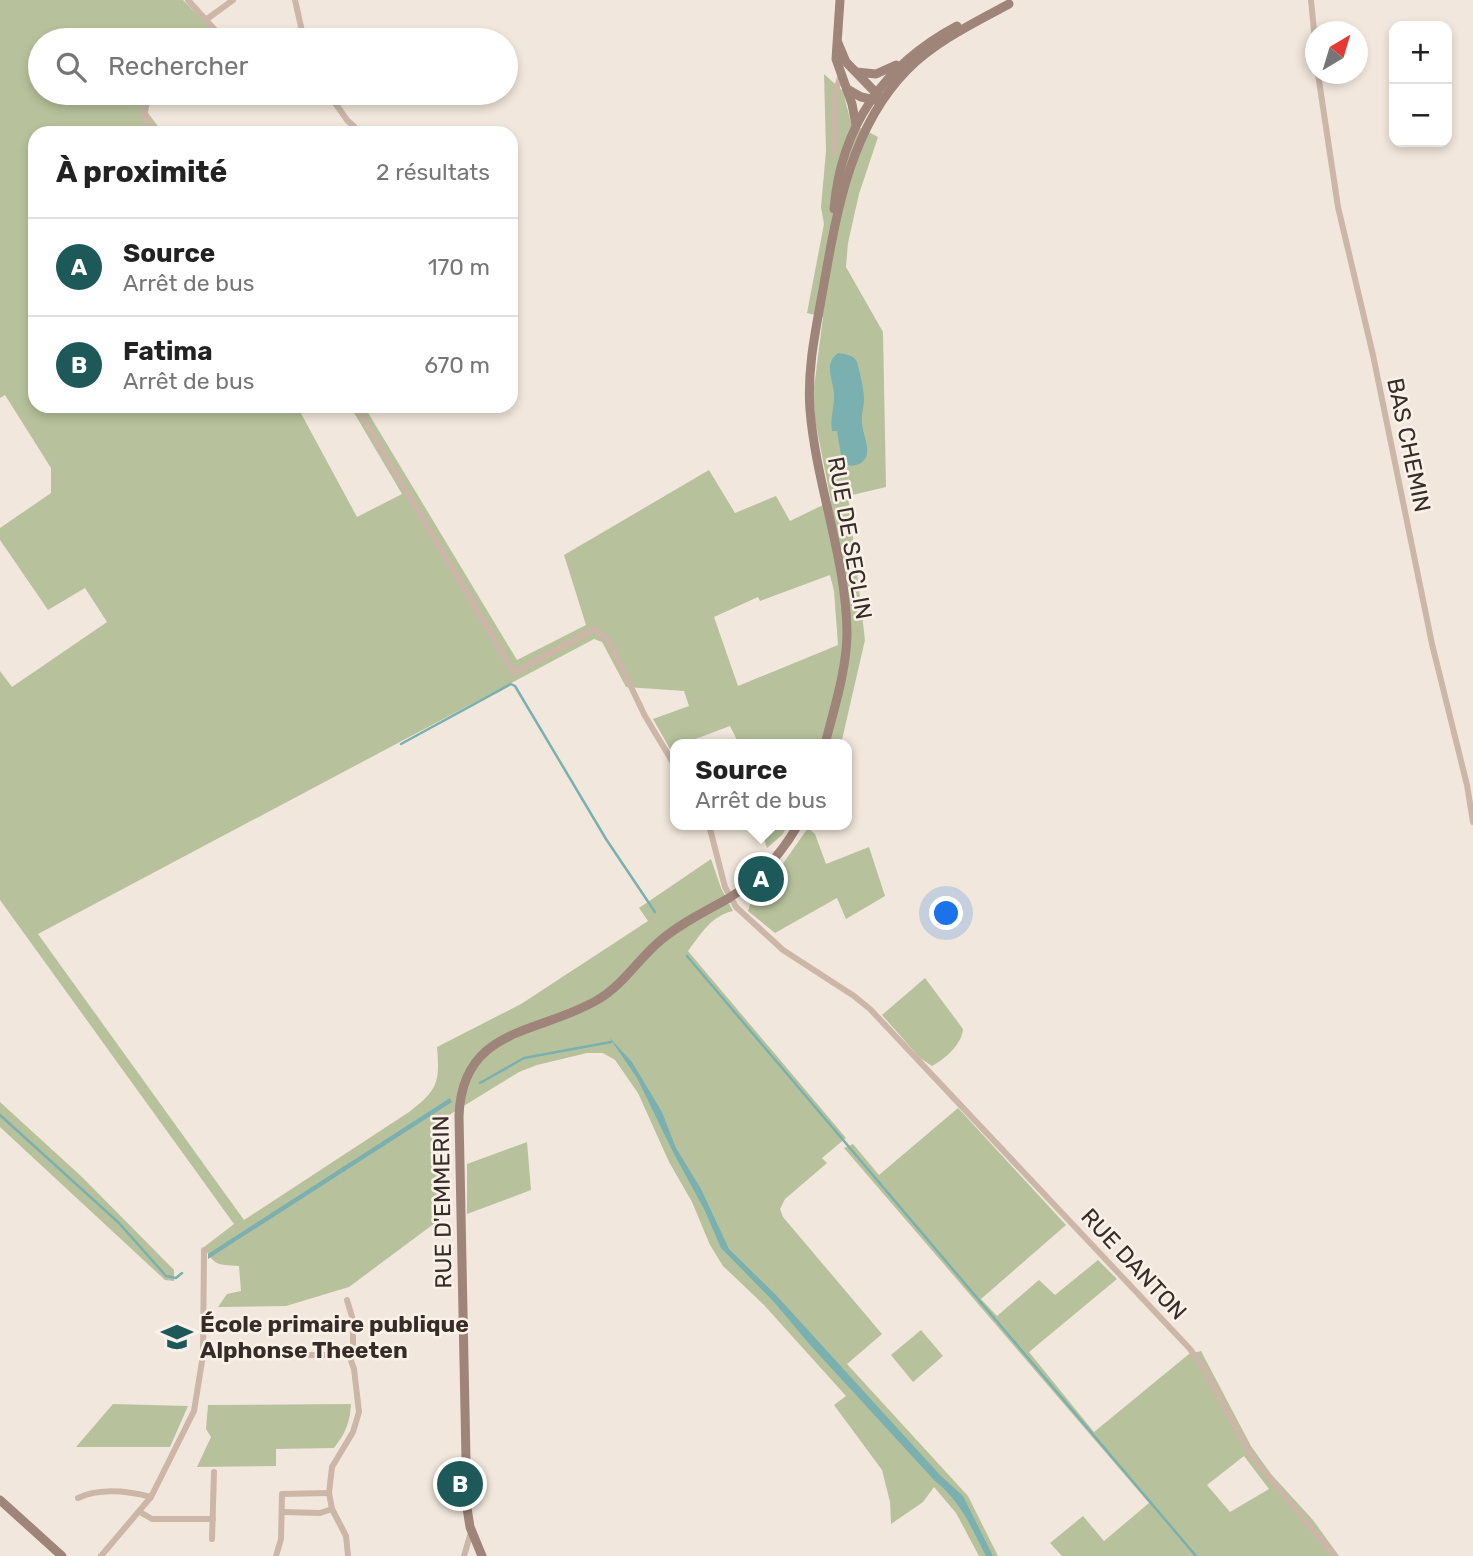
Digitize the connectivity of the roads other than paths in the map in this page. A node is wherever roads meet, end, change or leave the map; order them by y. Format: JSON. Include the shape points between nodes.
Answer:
{"nodes":[{"id":1,"x":188,"y":0,"type":"edge"},
{"id":2,"x":233,"y":0,"type":"edge"},
{"id":3,"x":295,"y":0,"type":"edge"},
{"id":4,"x":840,"y":0,"type":"edge"},
{"id":5,"x":1311,"y":0,"type":"edge"},
{"id":6,"x":1014,"y":2,"type":"edge"},
{"id":7,"x":207,"y":19,"type":"junction"},
{"id":8,"x":1313,"y":21,"type":"edge"},
{"id":9,"x":213,"y":28,"type":"edge"},
{"id":10,"x":301,"y":28,"type":"edge"},
{"id":11,"x":837,"y":38,"type":"junction"},
{"id":12,"x":909,"y":57,"type":"junction"},
{"id":13,"x":855,"y":71,"type":"junction"},
{"id":14,"x":841,"y":75,"type":"junction"},
{"id":15,"x":1320,"y":84,"type":"edge"},
{"id":16,"x":846,"y":88,"type":"junction"},
{"id":17,"x":877,"y":98,"type":"junction"},
{"id":18,"x":145,"y":105,"type":"edge"},
{"id":19,"x":336,"y":105,"type":"edge"},
{"id":20,"x":151,"y":126,"type":"edge"},
{"id":21,"x":353,"y":126,"type":"edge"},
{"id":22,"x":856,"y":127,"type":"junction"},
{"id":23,"x":835,"y":152,"type":"dead end"},
{"id":24,"x":832,"y":239,"type":"junction"},
{"id":25,"x":360,"y":413,"type":"edge"},
{"id":26,"x":826,"y":739,"type":"edge"},
{"id":27,"x":670,"y":758,"type":"edge"},
{"id":28,"x":1473,"y":822,"type":"edge"},
{"id":29,"x":710,"y":830,"type":"edge"},
{"id":30,"x":795,"y":830,"type":"edge"},
{"id":31,"x":730,"y":897,"type":"junction"},
{"id":32,"x":204,"y":1252,"type":"dead end"},
{"id":33,"x":347,"y":1300,"type":"dead end"},
{"id":34,"x":203,"y":1355,"type":"junction"},
{"id":35,"x":349,"y":1355,"type":"junction"},
{"id":36,"x":214,"y":1472,"type":"dead end"},
{"id":37,"x":329,"y":1493,"type":"junction"},
{"id":38,"x":151,"y":1497,"type":"junction"},
{"id":39,"x":78,"y":1499,"type":"dead end"},
{"id":40,"x":0,"y":1500,"type":"edge"},
{"id":41,"x":332,"y":1509,"type":"junction"},
{"id":42,"x":140,"y":1512,"type":"junction"},
{"id":43,"x":282,"y":1512,"type":"junction"},
{"id":44,"x":212,"y":1519,"type":"junction"},
{"id":45,"x":471,"y":1532,"type":"junction"},
{"id":46,"x":212,"y":1539,"type":"dead end"},
{"id":47,"x":62,"y":1556,"type":"edge"},
{"id":48,"x":101,"y":1556,"type":"edge"},
{"id":49,"x":276,"y":1556,"type":"edge"},
{"id":50,"x":348,"y":1556,"type":"edge"},
{"id":51,"x":464,"y":1556,"type":"edge"},
{"id":52,"x":482,"y":1556,"type":"edge"},
{"id":53,"x":1335,"y":1556,"type":"edge"}],
"edges":[{"from":1,"to":7,"type":"street"},
{"from":2,"to":7,"type":"street"},
{"from":3,"to":10,"type":"street"},
{"from":4,"to":11,"type":"main road"},
{"from":5,"to":8,"type":"street"},
{"from":6,"to":12,"type":"main road","via":[[957,26]]},
{"from":6,"to":17,"type":"main road","via":[[929,51]]},
{"from":7,"to":9,"type":"street"},
{"from":11,"to":13,"type":"main road"},
{"from":11,"to":14,"type":"main road"},
{"from":12,"to":13,"type":"main road","via":[[880,73]]},
{"from":12,"to":17,"type":"main road"},
{"from":13,"to":14,"type":"main road"},
{"from":13,"to":17,"type":"main road"},
{"from":14,"to":16,"type":"main road"},
{"from":14,"to":23,"type":"street","via":[[834,96]]},
{"from":15,"to":28,"type":"street","name":"BAS CHEMIN","via":[[1338,207]]},
{"from":16,"to":17,"type":"main road"},
{"from":16,"to":22,"type":"main road"},
{"from":17,"to":22,"type":"main road"},
{"from":17,"to":24,"type":"main road","via":[[855,154]]},
{"from":18,"to":20,"type":"street","via":[[143,111]]},
{"from":19,"to":21,"type":"street"},
{"from":22,"to":24,"type":"main road","via":[[838,181]]},
{"from":24,"to":26,"type":"main road","name":"RUE DE SECLIN","via":[[808,385],[846,621],[844,667]]},
{"from":25,"to":27,"type":"street","via":[[514,673],[594,629],[609,641]]},
{"from":29,"to":31,"type":"street"},
{"from":30,"to":31,"type":"main road","via":[[768,866]]},
{"from":31,"to":45,"type":"main road","name":"RUE D'EMMERIN","via":[[663,938],[601,998],[515,1032],[493,1045],[473,1068],[461,1098],[459,1124]]},
{"from":31,"to":53,"type":"street","name":"RUE DANTON","via":[[783,950],[859,999],[1190,1349],[1259,1467]]},
{"from":32,"to":34,"type":"street"},
{"from":33,"to":35,"type":"street","via":[[353,1320]]},
{"from":34,"to":35,"type":"street"},
{"from":34,"to":38,"type":"street","via":[[194,1411]]},
{"from":35,"to":37,"type":"street","via":[[358,1417],[331,1467]]},
{"from":36,"to":44,"type":"street"},
{"from":37,"to":41,"type":"street"},
{"from":37,"to":43,"type":"street","via":[[282,1494]]},
{"from":38,"to":39,"type":"street","via":[[131,1492]]},
{"from":38,"to":42,"type":"street"},
{"from":40,"to":47,"type":"main road"},
{"from":41,"to":43,"type":"street"},
{"from":41,"to":50,"type":"street","via":[[344,1531]]},
{"from":42,"to":44,"type":"street","via":[[152,1519]]},
{"from":42,"to":48,"type":"street"},
{"from":43,"to":49,"type":"street"},
{"from":44,"to":46,"type":"street"},
{"from":45,"to":51,"type":"street"},
{"from":45,"to":52,"type":"main road","name":"RUE D'EMMERIN"}]}
